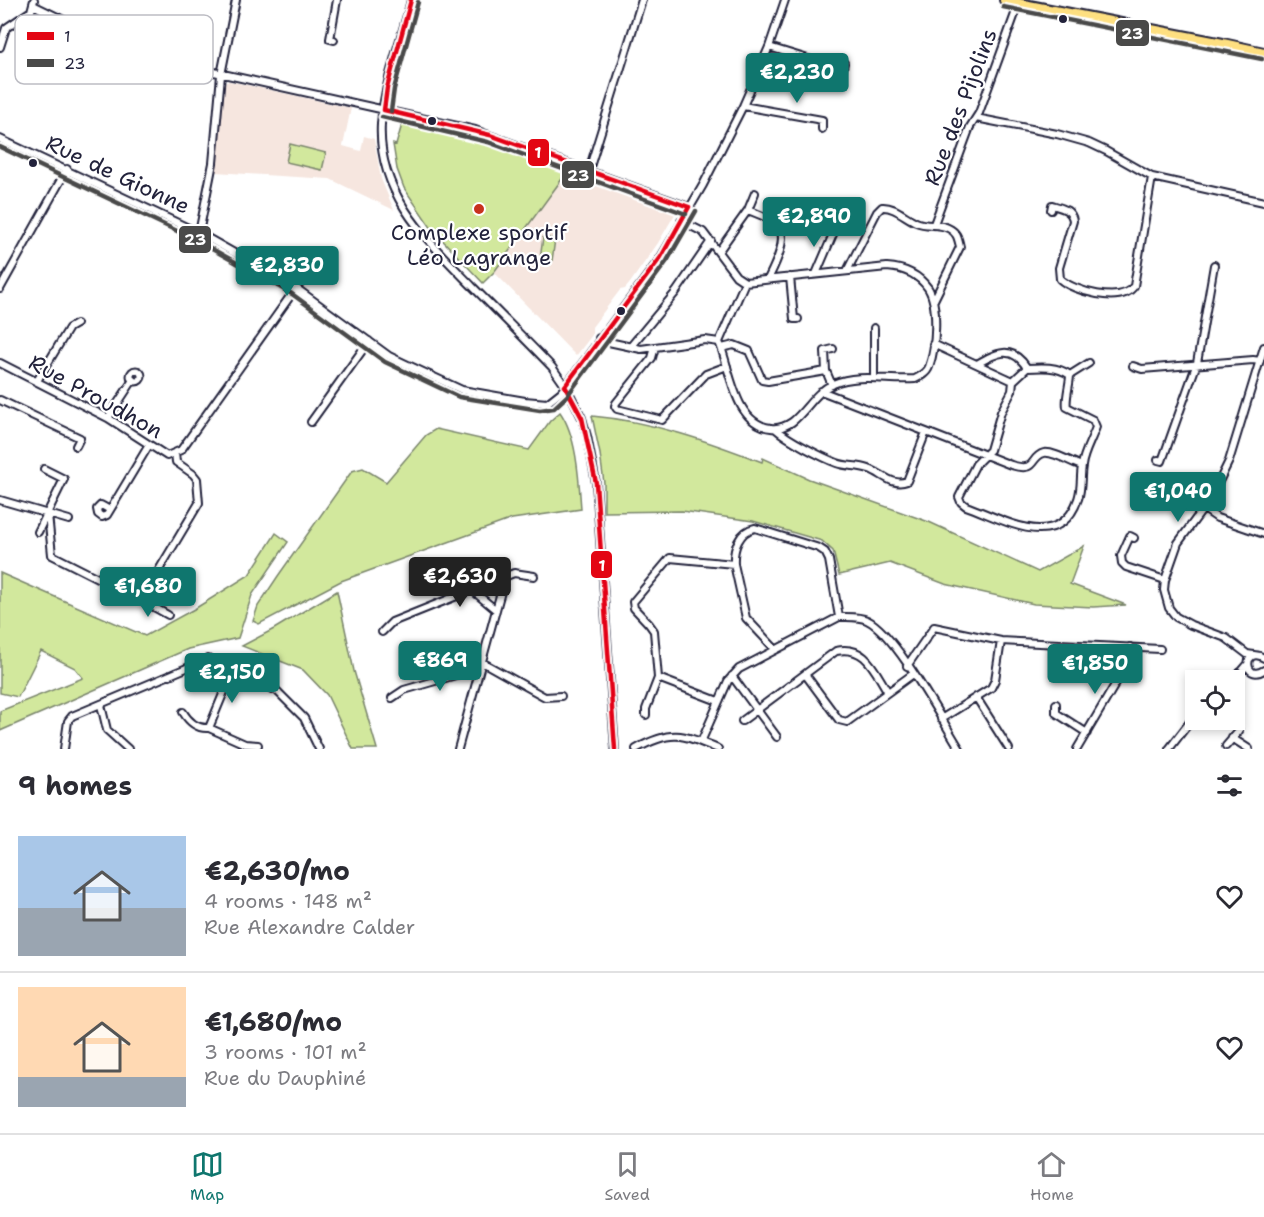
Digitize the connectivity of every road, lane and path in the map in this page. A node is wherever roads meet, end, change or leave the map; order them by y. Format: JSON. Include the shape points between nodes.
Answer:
{"nodes":[{"id":1,"x":236,"y":0,"type":"edge"},
{"id":2,"x":337,"y":0,"type":"edge"},
{"id":3,"x":411,"y":0,"type":"edge"},
{"id":4,"x":642,"y":0,"type":"edge"},
{"id":5,"x":785,"y":0,"type":"edge"},
{"id":6,"x":1004,"y":0,"type":"edge"},
{"id":7,"x":34,"y":3,"type":"edge"},
{"id":8,"x":1019,"y":3,"type":"junction"},
{"id":9,"x":25,"y":15,"type":"edge"},
{"id":10,"x":57,"y":15,"type":"edge"},
{"id":11,"x":15,"y":22,"type":"edge"},
{"id":12,"x":334,"y":40,"type":"dead end"},
{"id":13,"x":0,"y":47,"type":"edge"},
{"id":14,"x":769,"y":47,"type":"junction"},
{"id":15,"x":1264,"y":52,"type":"edge"},
{"id":16,"x":843,"y":69,"type":"dead end"},
{"id":17,"x":213,"y":73,"type":"edge"},
{"id":18,"x":221,"y":75,"type":"junction"},
{"id":19,"x":743,"y":106,"type":"junction"},
{"id":20,"x":384,"y":110,"type":"junction"},
{"id":21,"x":976,"y":118,"type":"junction"},
{"id":22,"x":822,"y":129,"type":"dead end"},
{"id":23,"x":0,"y":139,"type":"edge"},
{"id":24,"x":67,"y":170,"type":"junction"},
{"id":25,"x":589,"y":170,"type":"junction"},
{"id":26,"x":1152,"y":177,"type":"junction"},
{"id":27,"x":755,"y":193,"type":"dead end"},
{"id":28,"x":1264,"y":202,"type":"edge"},
{"id":29,"x":688,"y":207,"type":"junction"},
{"id":30,"x":748,"y":210,"type":"junction"},
{"id":31,"x":1051,"y":210,"type":"dead end"},
{"id":32,"x":797,"y":212,"type":"dead end"},
{"id":33,"x":681,"y":221,"type":"junction"},
{"id":34,"x":934,"y":224,"type":"junction"},
{"id":35,"x":781,"y":232,"type":"junction"},
{"id":36,"x":834,"y":232,"type":"dead end"},
{"id":37,"x":199,"y":233,"type":"junction"},
{"id":38,"x":711,"y":241,"type":"junction"},
{"id":39,"x":718,"y":252,"type":"junction"},
{"id":40,"x":1214,"y":265,"type":"dead end"},
{"id":41,"x":846,"y":271,"type":"junction"},
{"id":42,"x":816,"y":274,"type":"junction"},
{"id":43,"x":790,"y":277,"type":"junction"},
{"id":44,"x":768,"y":279,"type":"junction"},
{"id":45,"x":745,"y":282,"type":"junction"},
{"id":46,"x":296,"y":288,"type":"junction"},
{"id":47,"x":0,"y":289,"type":"edge"},
{"id":48,"x":934,"y":300,"type":"junction"},
{"id":49,"x":798,"y":319,"type":"dead end"},
{"id":50,"x":76,"y":324,"type":"dead end"},
{"id":51,"x":873,"y":328,"type":"dead end"},
{"id":52,"x":599,"y":338,"type":"junction"},
{"id":53,"x":369,"y":341,"type":"junction"},
{"id":54,"x":933,"y":344,"type":"junction"},
{"id":55,"x":720,"y":345,"type":"junction"},
{"id":56,"x":631,"y":346,"type":"junction"},
{"id":57,"x":1264,"y":346,"type":"edge"},
{"id":58,"x":655,"y":347,"type":"junction"},
{"id":59,"x":833,"y":349,"type":"dead end"},
{"id":60,"x":1260,"y":361,"type":"junction"},
{"id":61,"x":0,"y":363,"type":"edge"},
{"id":62,"x":1089,"y":363,"type":"dead end"},
{"id":63,"x":1197,"y":363,"type":"junction"},
{"id":64,"x":977,"y":364,"type":"junction"},
{"id":65,"x":727,"y":366,"type":"junction"},
{"id":66,"x":1133,"y":366,"type":"dead end"},
{"id":67,"x":1027,"y":368,"type":"junction"},
{"id":68,"x":826,"y":371,"type":"junction"},
{"id":69,"x":1070,"y":375,"type":"junction"},
{"id":70,"x":874,"y":378,"type":"junction"},
{"id":71,"x":133,"y":380,"type":"dead end"},
{"id":72,"x":37,"y":381,"type":"junction"},
{"id":73,"x":1013,"y":381,"type":"junction"},
{"id":74,"x":832,"y":385,"type":"junction"},
{"id":75,"x":565,"y":386,"type":"junction"},
{"id":76,"x":821,"y":391,"type":"junction"},
{"id":77,"x":0,"y":400,"type":"edge"},
{"id":78,"x":108,"y":418,"type":"junction"},
{"id":79,"x":311,"y":422,"type":"dead end"},
{"id":80,"x":776,"y":429,"type":"junction"},
{"id":81,"x":926,"y":432,"type":"junction"},
{"id":82,"x":150,"y":445,"type":"junction"},
{"id":83,"x":76,"y":446,"type":"dead end"},
{"id":84,"x":175,"y":453,"type":"junction"},
{"id":85,"x":983,"y":456,"type":"junction"},
{"id":86,"x":1158,"y":460,"type":"dead end"},
{"id":87,"x":1082,"y":466,"type":"junction"},
{"id":88,"x":44,"y":469,"type":"dead end"},
{"id":89,"x":0,"y":500,"type":"edge"},
{"id":90,"x":1204,"y":509,"type":"junction"},
{"id":91,"x":110,"y":510,"type":"dead end"},
{"id":92,"x":48,"y":514,"type":"junction"},
{"id":93,"x":69,"y":520,"type":"dead end"},
{"id":94,"x":39,"y":532,"type":"dead end"},
{"id":95,"x":1264,"y":534,"type":"edge"},
{"id":96,"x":1134,"y":538,"type":"dead end"},
{"id":97,"x":734,"y":564,"type":"junction"},
{"id":98,"x":534,"y":576,"type":"dead end"},
{"id":99,"x":505,"y":577,"type":"junction"},
{"id":100,"x":1165,"y":580,"type":"junction"},
{"id":101,"x":472,"y":590,"type":"junction"},
{"id":102,"x":141,"y":600,"type":"junction"},
{"id":103,"x":496,"y":610,"type":"junction"},
{"id":104,"x":168,"y":615,"type":"dead end"},
{"id":105,"x":839,"y":617,"type":"junction"},
{"id":106,"x":382,"y":632,"type":"dead end"},
{"id":107,"x":1001,"y":641,"type":"junction"},
{"id":108,"x":1130,"y":647,"type":"junction"},
{"id":109,"x":1264,"y":648,"type":"edge"},
{"id":110,"x":775,"y":649,"type":"junction"},
{"id":111,"x":1160,"y":650,"type":"dead end"},
{"id":112,"x":1250,"y":658,"type":"junction"},
{"id":113,"x":1264,"y":658,"type":"edge"},
{"id":114,"x":481,"y":665,"type":"junction"},
{"id":115,"x":907,"y":666,"type":"junction"},
{"id":116,"x":232,"y":670,"type":"junction"},
{"id":117,"x":1243,"y":670,"type":"edge"},
{"id":118,"x":1245,"y":671,"type":"edge"},
{"id":119,"x":1251,"y":671,"type":"junction"},
{"id":120,"x":1264,"y":671,"type":"edge"},
{"id":121,"x":805,"y":674,"type":"junction"},
{"id":122,"x":913,"y":674,"type":"junction"},
{"id":123,"x":732,"y":676,"type":"junction"},
{"id":124,"x":658,"y":678,"type":"junction"},
{"id":125,"x":888,"y":692,"type":"junction"},
{"id":126,"x":561,"y":696,"type":"dead end"},
{"id":127,"x":976,"y":697,"type":"junction"},
{"id":128,"x":392,"y":698,"type":"dead end"},
{"id":129,"x":718,"y":700,"type":"junction"},
{"id":130,"x":1056,"y":704,"type":"dead end"},
{"id":131,"x":101,"y":705,"type":"junction"},
{"id":132,"x":756,"y":710,"type":"junction"},
{"id":133,"x":183,"y":712,"type":"dead end"},
{"id":134,"x":646,"y":715,"type":"dead end"},
{"id":135,"x":941,"y":719,"type":"junction"},
{"id":136,"x":742,"y":721,"type":"dead end"},
{"id":137,"x":209,"y":728,"type":"junction"},
{"id":138,"x":1185,"y":728,"type":"edge"},
{"id":139,"x":1239,"y":731,"type":"dead end"},
{"id":140,"x":1087,"y":733,"type":"junction"},
{"id":141,"x":777,"y":737,"type":"dead end"},
{"id":142,"x":1232,"y":738,"type":"junction"},
{"id":143,"x":702,"y":742,"type":"junction"},
{"id":144,"x":258,"y":745,"type":"dead end"},
{"id":145,"x":1226,"y":746,"type":"dead end"},
{"id":146,"x":64,"y":749,"type":"edge"},
{"id":147,"x":128,"y":749,"type":"edge"},
{"id":148,"x":319,"y":749,"type":"edge"},
{"id":149,"x":458,"y":749,"type":"edge"},
{"id":150,"x":615,"y":749,"type":"edge"},
{"id":151,"x":636,"y":749,"type":"edge"},
{"id":152,"x":718,"y":749,"type":"edge"},
{"id":153,"x":960,"y":749,"type":"edge"},
{"id":154,"x":1009,"y":749,"type":"edge"},
{"id":155,"x":1077,"y":749,"type":"edge"},
{"id":156,"x":1169,"y":749,"type":"edge"},
{"id":157,"x":1249,"y":749,"type":"edge"}],
"edges":[{"from":1,"to":18,"type":"street"},
{"from":2,"to":12,"type":"street","via":[[330,39]]},
{"from":3,"to":20,"type":"street"},
{"from":4,"to":25,"type":"street"},
{"from":5,"to":14,"type":"street","name":"Rue de Gionne"},
{"from":6,"to":8,"type":"main road"},
{"from":7,"to":9,"type":"street"},
{"from":7,"to":10,"type":"street"},
{"from":8,"to":15,"type":"main road"},
{"from":8,"to":21,"type":"street","name":"Rue des Pijolins"},
{"from":11,"to":13,"type":"street","via":[[6,28]]},
{"from":14,"to":16,"type":"street","via":[[821,63],[844,63]]},
{"from":14,"to":19,"type":"street","name":"Rue de Gionne"},
{"from":17,"to":18,"type":"street"},
{"from":18,"to":20,"type":"street"},
{"from":18,"to":37,"type":"street","via":[[213,164]]},
{"from":19,"to":22,"type":"street","via":[[822,120]]},
{"from":19,"to":29,"type":"street","name":"Rue de Gionne"},
{"from":20,"to":25,"type":"street","via":[[490,135]]},
{"from":20,"to":75,"type":"street","via":[[383,159],[395,194],[409,217]]},
{"from":21,"to":26,"type":"street","via":[[1089,143]]},
{"from":21,"to":34,"type":"street","name":"Rue des Pijolins"},
{"from":23,"to":24,"type":"street","name":"Rue de Gionne"},
{"from":24,"to":37,"type":"street","name":"Rue de Gionne"},
{"from":24,"to":47,"type":"street"},
{"from":25,"to":29,"type":"street"},
{"from":26,"to":28,"type":"street"},
{"from":26,"to":31,"type":"street","via":[[1134,286],[1127,293],[1107,297],[1060,279],[1059,268],[1073,222],[1064,209],[1052,205]]},
{"from":27,"to":30,"type":"street"},
{"from":29,"to":33,"type":"street","name":"Rue de Gionne"},
{"from":30,"to":35,"type":"street","via":[[777,225]]},
{"from":30,"to":39,"type":"street"},
{"from":32,"to":35,"type":"street"},
{"from":33,"to":38,"type":"street","via":[[703,232]]},
{"from":33,"to":52,"type":"street","name":"Rue de Gionne","via":[[661,257]]},
{"from":34,"to":41,"type":"street","via":[[917,223],[882,207]]},
{"from":34,"to":48,"type":"street","via":[[956,233],[960,247]]},
{"from":35,"to":44,"type":"street","via":[[779,257]]},
{"from":36,"to":42,"type":"street"},
{"from":37,"to":46,"type":"street","name":"Rue de Gionne"},
{"from":38,"to":39,"type":"street"},
{"from":38,"to":56,"type":"street","via":[[676,292]]},
{"from":39,"to":45,"type":"street"},
{"from":40,"to":63,"type":"street"},
{"from":41,"to":42,"type":"street"},
{"from":41,"to":48,"type":"street","via":[[887,267],[905,270],[927,287]]},
{"from":42,"to":43,"type":"street"},
{"from":43,"to":44,"type":"street"},
{"from":43,"to":49,"type":"street","via":[[794,319]]},
{"from":44,"to":45,"type":"street"},
{"from":45,"to":55,"type":"street"},
{"from":46,"to":53,"type":"street","name":"Rue de Gionne"},
{"from":46,"to":84,"type":"street","via":[[181,450]]},
{"from":48,"to":54,"type":"street"},
{"from":50,"to":72,"type":"street","via":[[69,328]]},
{"from":51,"to":70,"type":"street"},
{"from":52,"to":56,"type":"street"},
{"from":52,"to":75,"type":"street","name":"Rue de Gionne"},
{"from":53,"to":75,"type":"street","name":"Rue de Gionne","via":[[389,356],[469,392],[544,403],[555,398]]},
{"from":53,"to":79,"type":"street"},
{"from":54,"to":64,"type":"street"},
{"from":54,"to":70,"type":"street","via":[[929,368],[922,376]]},
{"from":55,"to":58,"type":"street","via":[[705,340]]},
{"from":55,"to":65,"type":"street"},
{"from":55,"to":68,"type":"street","via":[[749,351],[765,381]]},
{"from":56,"to":58,"type":"street"},
{"from":57,"to":60,"type":"street"},
{"from":58,"to":65,"type":"street","via":[[652,358],[616,403],[617,409],[662,420],[702,378]]},
{"from":59,"to":68,"type":"street","via":[[825,351]]},
{"from":60,"to":63,"type":"street"},
{"from":60,"to":90,"type":"street","via":[[1229,461]]},
{"from":61,"to":72,"type":"street","name":"Rue Proudhon"},
{"from":62,"to":69,"type":"street"},
{"from":63,"to":66,"type":"street","via":[[1142,369]]},
{"from":63,"to":86,"type":"street","via":[[1162,462]]},
{"from":64,"to":67,"type":"street","via":[[997,353],[1009,353]]},
{"from":64,"to":73,"type":"street"},
{"from":65,"to":80,"type":"street","via":[[741,409],[758,425]]},
{"from":67,"to":69,"type":"street","via":[[1045,367]]},
{"from":67,"to":73,"type":"street"},
{"from":68,"to":74,"type":"street"},
{"from":69,"to":87,"type":"street","via":[[1068,407],[1093,420],[1096,427]]},
{"from":70,"to":74,"type":"street","via":[[855,378]]},
{"from":71,"to":78,"type":"street"},
{"from":72,"to":78,"type":"street","name":"Rue Proudhon"},
{"from":73,"to":85,"type":"street","via":[[990,450]]},
{"from":74,"to":76,"type":"street"},
{"from":75,"to":150,"type":"street","via":[[588,436],[596,483]]},
{"from":76,"to":80,"type":"street","via":[[795,419]]},
{"from":76,"to":81,"type":"street"},
{"from":77,"to":83,"type":"street","via":[[80,438]]},
{"from":78,"to":82,"type":"street","name":"Rue Proudhon"},
{"from":80,"to":81,"type":"street","via":[[838,464],[872,470],[901,484],[907,481]]},
{"from":81,"to":85,"type":"street"},
{"from":82,"to":84,"type":"street","name":"Rue Proudhon","via":[[167,456]]},
{"from":82,"to":91,"type":"street"},
{"from":84,"to":102,"type":"street","via":[[176,462],[197,478],[199,502]]},
{"from":85,"to":87,"type":"street","via":[[1020,468],[1049,453]]},
{"from":85,"to":87,"type":"street","via":[[959,496],[961,501],[1026,528],[1043,530],[1054,527],[1071,513],[1079,498]]},
{"from":88,"to":92,"type":"street","via":[[64,479]]},
{"from":89,"to":92,"type":"street"},
{"from":90,"to":95,"type":"street","via":[[1217,518]]},
{"from":90,"to":100,"type":"street","via":[[1178,543]]},
{"from":92,"to":93,"type":"street"},
{"from":92,"to":94,"type":"street"},
{"from":92,"to":102,"type":"street","via":[[52,555]]},
{"from":96,"to":100,"type":"street","via":[[1130,536],[1122,563]]},
{"from":97,"to":105,"type":"street","via":[[741,534],[747,529],[755,528],[819,548],[829,560]]},
{"from":97,"to":110,"type":"street","via":[[746,618]]},
{"from":97,"to":124,"type":"street","via":[[670,558],[633,602],[654,631]]},
{"from":98,"to":99,"type":"street","via":[[514,573]]},
{"from":99,"to":101,"type":"street"},
{"from":99,"to":103,"type":"street"},
{"from":100,"to":112,"type":"street","via":[[1166,602],[1176,617],[1226,638]]},
{"from":101,"to":103,"type":"street"},
{"from":101,"to":106,"type":"street","via":[[392,622]]},
{"from":102,"to":104,"type":"street"},
{"from":103,"to":114,"type":"street"},
{"from":105,"to":110,"type":"street"},
{"from":105,"to":115,"type":"street","via":[[866,620],[880,629]]},
{"from":107,"to":108,"type":"street"},
{"from":107,"to":115,"type":"street","via":[[934,627]]},
{"from":107,"to":127,"type":"street","via":[[995,680],[991,688]]},
{"from":108,"to":111,"type":"street"},
{"from":108,"to":140,"type":"street","via":[[1126,666]]},
{"from":109,"to":112,"type":"street"},
{"from":110,"to":123,"type":"street"},
{"from":112,"to":113,"type":"street"},
{"from":112,"to":117,"type":"street"},
{"from":112,"to":119,"type":"street"},
{"from":114,"to":126,"type":"street","via":[[545,698]]},
{"from":114,"to":128,"type":"street","via":[[404,690]]},
{"from":114,"to":149,"type":"street"},
{"from":115,"to":122,"type":"street"},
{"from":116,"to":131,"type":"street","via":[[208,659]]},
{"from":116,"to":137,"type":"street"},
{"from":116,"to":148,"type":"street","via":[[277,691],[304,718]]},
{"from":118,"to":119,"type":"street"},
{"from":119,"to":120,"type":"street"},
{"from":121,"to":125,"type":"street","via":[[836,651],[849,648],[860,653]]},
{"from":121,"to":125,"type":"street","via":[[843,722]]},
{"from":121,"to":132,"type":"street"},
{"from":122,"to":125,"type":"street"},
{"from":122,"to":135,"type":"street"},
{"from":123,"to":129,"type":"street"},
{"from":123,"to":132,"type":"street"},
{"from":124,"to":129,"type":"street"},
{"from":124,"to":134,"type":"street"},
{"from":127,"to":135,"type":"street"},
{"from":127,"to":154,"type":"street"},
{"from":129,"to":143,"type":"street"},
{"from":130,"to":140,"type":"street","via":[[1056,713]]},
{"from":131,"to":146,"type":"street","via":[[72,716]]},
{"from":131,"to":147,"type":"street","via":[[107,730]]},
{"from":132,"to":136,"type":"street"},
{"from":132,"to":141,"type":"street"},
{"from":133,"to":137,"type":"street","via":[[189,721]]},
{"from":135,"to":153,"type":"street"},
{"from":137,"to":144,"type":"street","via":[[245,744]]},
{"from":138,"to":156,"type":"street"},
{"from":139,"to":142,"type":"street"},
{"from":140,"to":155,"type":"street"},
{"from":142,"to":145,"type":"street"},
{"from":142,"to":157,"type":"street"},
{"from":143,"to":151,"type":"street","via":[[668,736],[655,738]]},
{"from":143,"to":152,"type":"street"}]}
